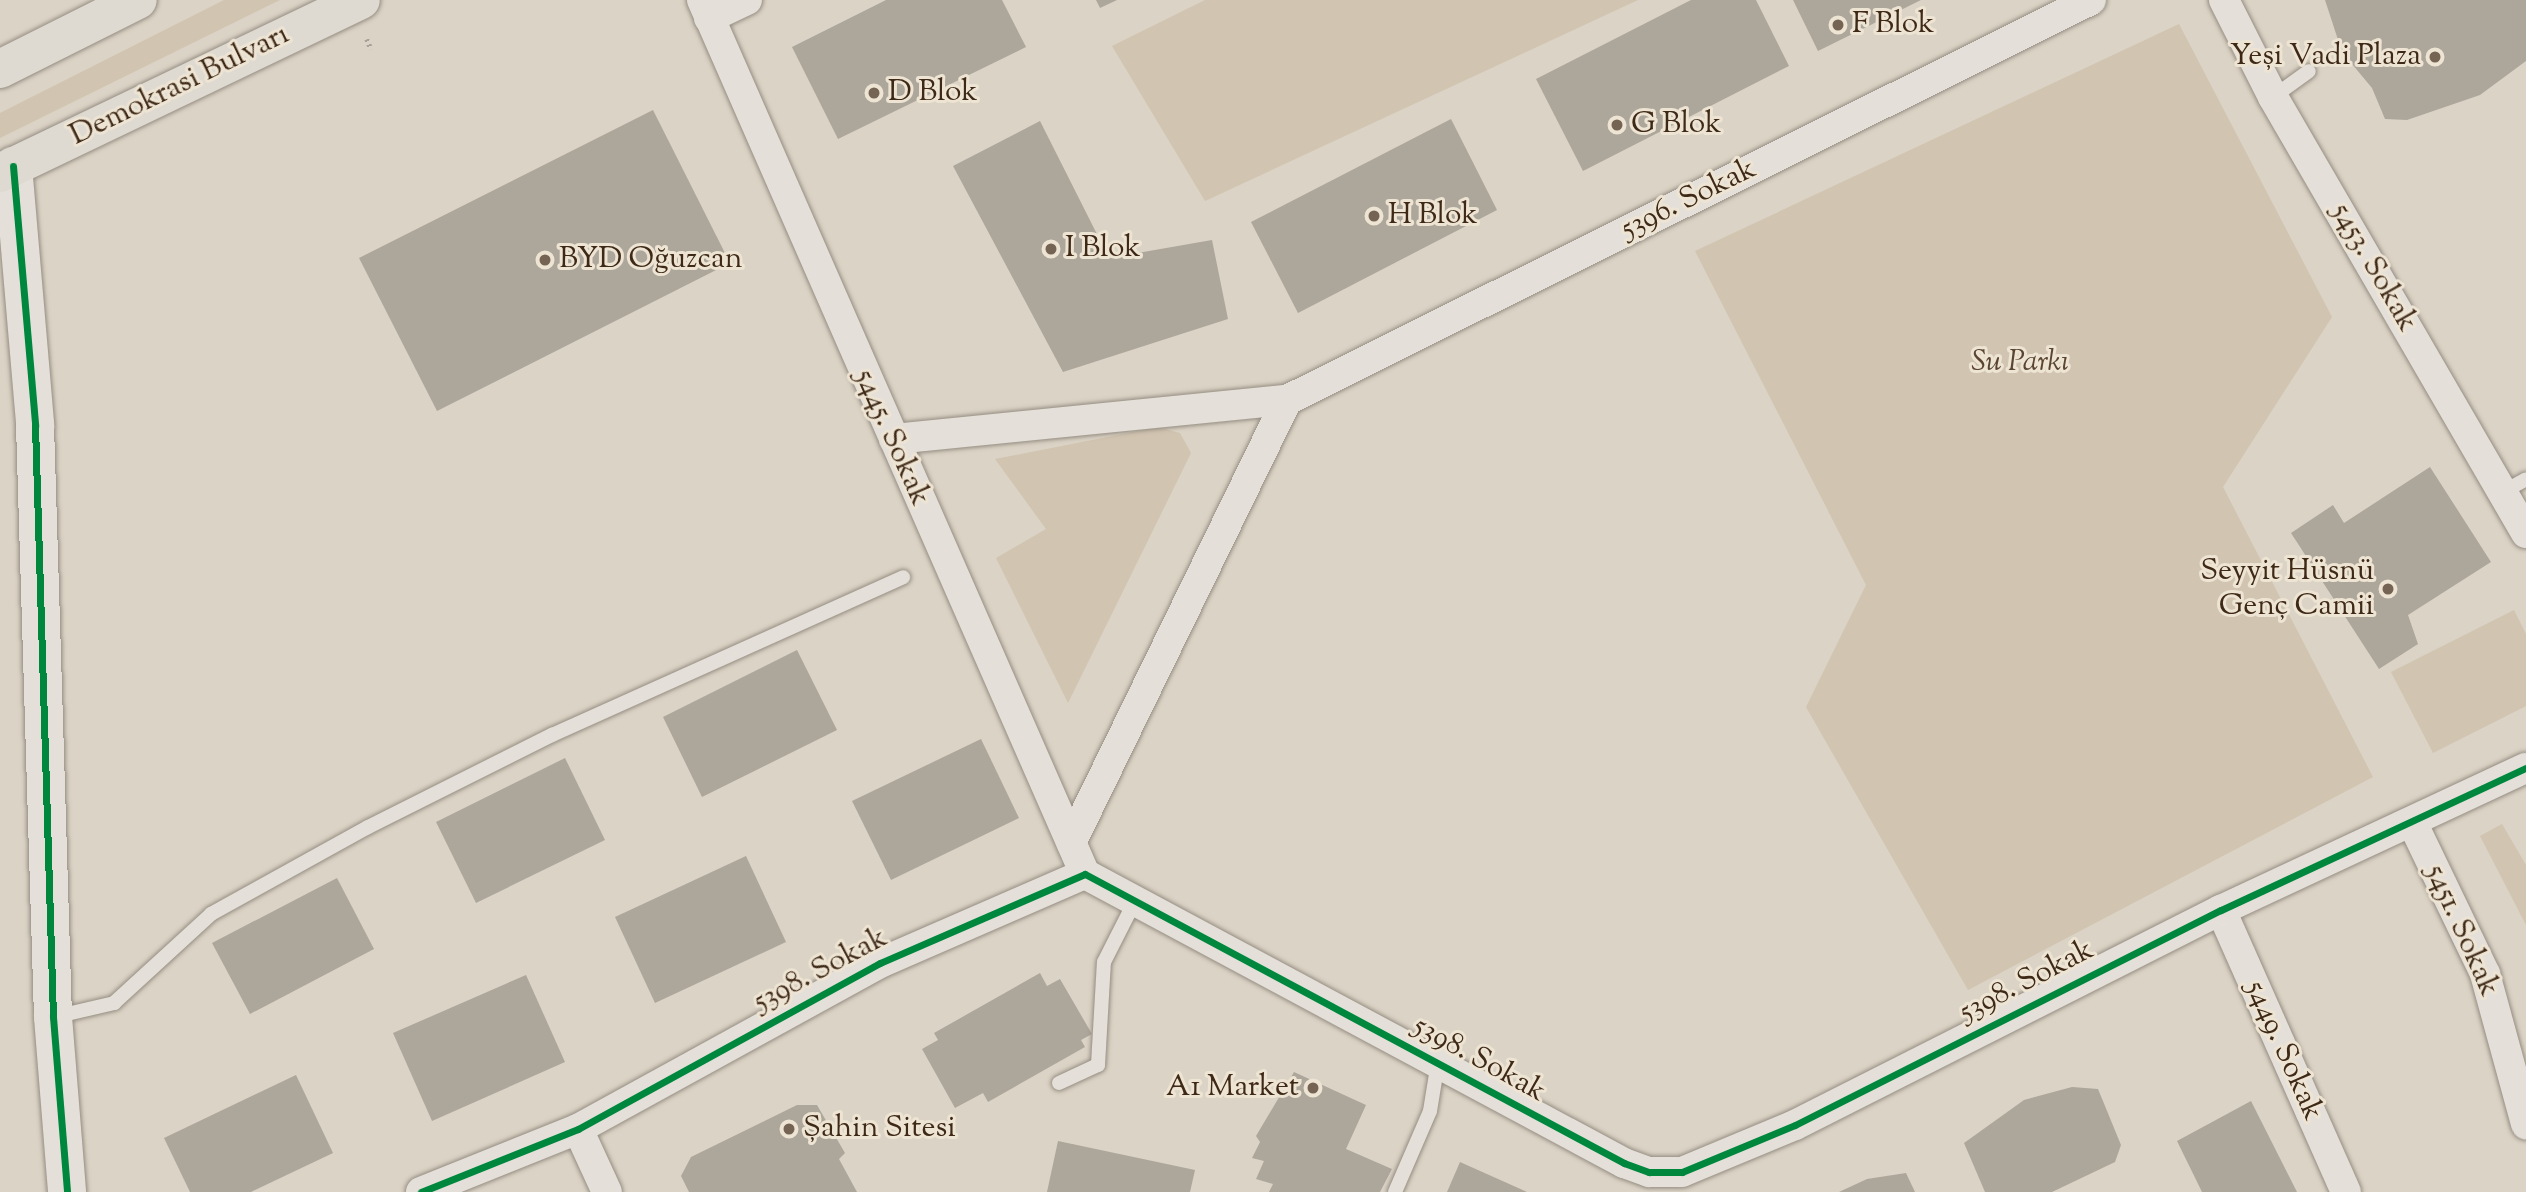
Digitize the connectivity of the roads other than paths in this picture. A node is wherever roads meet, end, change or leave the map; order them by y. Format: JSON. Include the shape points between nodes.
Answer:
{"nodes":[{"id":1,"x":138,"y":0,"type":"edge"},
{"id":2,"x":361,"y":0,"type":"edge"},
{"id":3,"x":747,"y":0,"type":"edge"},
{"id":4,"x":2091,"y":0,"type":"edge"},
{"id":5,"x":2224,"y":0,"type":"edge"},
{"id":6,"x":706,"y":9,"type":"edge"},
{"id":7,"x":0,"y":69,"type":"edge"},
{"id":8,"x":2309,"y":71,"type":"dead end"},
{"id":9,"x":2273,"y":97,"type":"junction"},
{"id":10,"x":7,"y":169,"type":"edge"},
{"id":11,"x":1287,"y":400,"type":"junction"},
{"id":12,"x":894,"y":439,"type":"junction"},
{"id":13,"x":2515,"y":485,"type":"edge"},
{"id":14,"x":2526,"y":533,"type":"edge"},
{"id":15,"x":903,"y":577,"type":"dead end"},
{"id":16,"x":2526,"y":768,"type":"edge"},
{"id":17,"x":2412,"y":822,"type":"junction"},
{"id":18,"x":1071,"y":842,"type":"junction"},
{"id":19,"x":1085,"y":874,"type":"junction"},
{"id":20,"x":1135,"y":901,"type":"junction"},
{"id":21,"x":2221,"y":910,"type":"junction"},
{"id":22,"x":52,"y":1017,"type":"junction"},
{"id":23,"x":1438,"y":1062,"type":"junction"},
{"id":24,"x":1059,"y":1083,"type":"dead end"},
{"id":25,"x":2526,"y":1124,"type":"edge"},
{"id":26,"x":578,"y":1129,"type":"junction"},
{"id":27,"x":1650,"y":1182,"type":"edge"},
{"id":28,"x":66,"y":1192,"type":"edge"},
{"id":29,"x":421,"y":1192,"type":"edge"},
{"id":30,"x":607,"y":1192,"type":"edge"},
{"id":31,"x":1395,"y":1192,"type":"edge"},
{"id":32,"x":2346,"y":1192,"type":"edge"}],
"edges":[{"from":1,"to":7,"type":"highway"},
{"from":2,"to":10,"type":"highway","name":"Demokrasi Bulvarı"},
{"from":3,"to":6,"type":"street"},
{"from":4,"to":11,"type":"street","name":"5396. Sokak"},
{"from":5,"to":9,"type":"street","name":"5453. Sokak"},
{"from":6,"to":12,"type":"street","name":"5445. Sokak"},
{"from":8,"to":9,"type":"lane"},
{"from":9,"to":13,"type":"street","name":"5453. Sokak"},
{"from":10,"to":22,"type":"street","via":[[35,425]]},
{"from":11,"to":12,"type":"street"},
{"from":11,"to":18,"type":"street"},
{"from":12,"to":18,"type":"street","name":"5445. Sokak"},
{"from":13,"to":14,"type":"street","name":"5453. Sokak"},
{"from":15,"to":22,"type":"lane","via":[[552,735],[368,827],[211,914],[114,1003]]},
{"from":16,"to":17,"type":"street","name":"5398. Sokak"},
{"from":17,"to":21,"type":"street","name":"5398. Sokak"},
{"from":17,"to":25,"type":"street","name":"5451. Sokak","via":[[2486,974]]},
{"from":18,"to":19,"type":"street","name":"5445. Sokak"},
{"from":19,"to":20,"type":"street","name":"5398. Sokak"},
{"from":19,"to":26,"type":"street","name":"5398. Sokak","via":[[880,963]]},
{"from":20,"to":23,"type":"street","name":"5398. Sokak"},
{"from":20,"to":24,"type":"lane","via":[[1104,962],[1098,1065]]},
{"from":21,"to":27,"type":"street","name":"5398. Sokak","via":[[1795,1125]]},
{"from":21,"to":32,"type":"street","name":"5449. Sokak"},
{"from":22,"to":28,"type":"street"},
{"from":23,"to":27,"type":"street","name":"5398. Sokak"},
{"from":23,"to":31,"type":"lane","via":[[1430,1111]]},
{"from":26,"to":29,"type":"street","name":"5398. Sokak"},
{"from":26,"to":30,"type":"street"}]}
